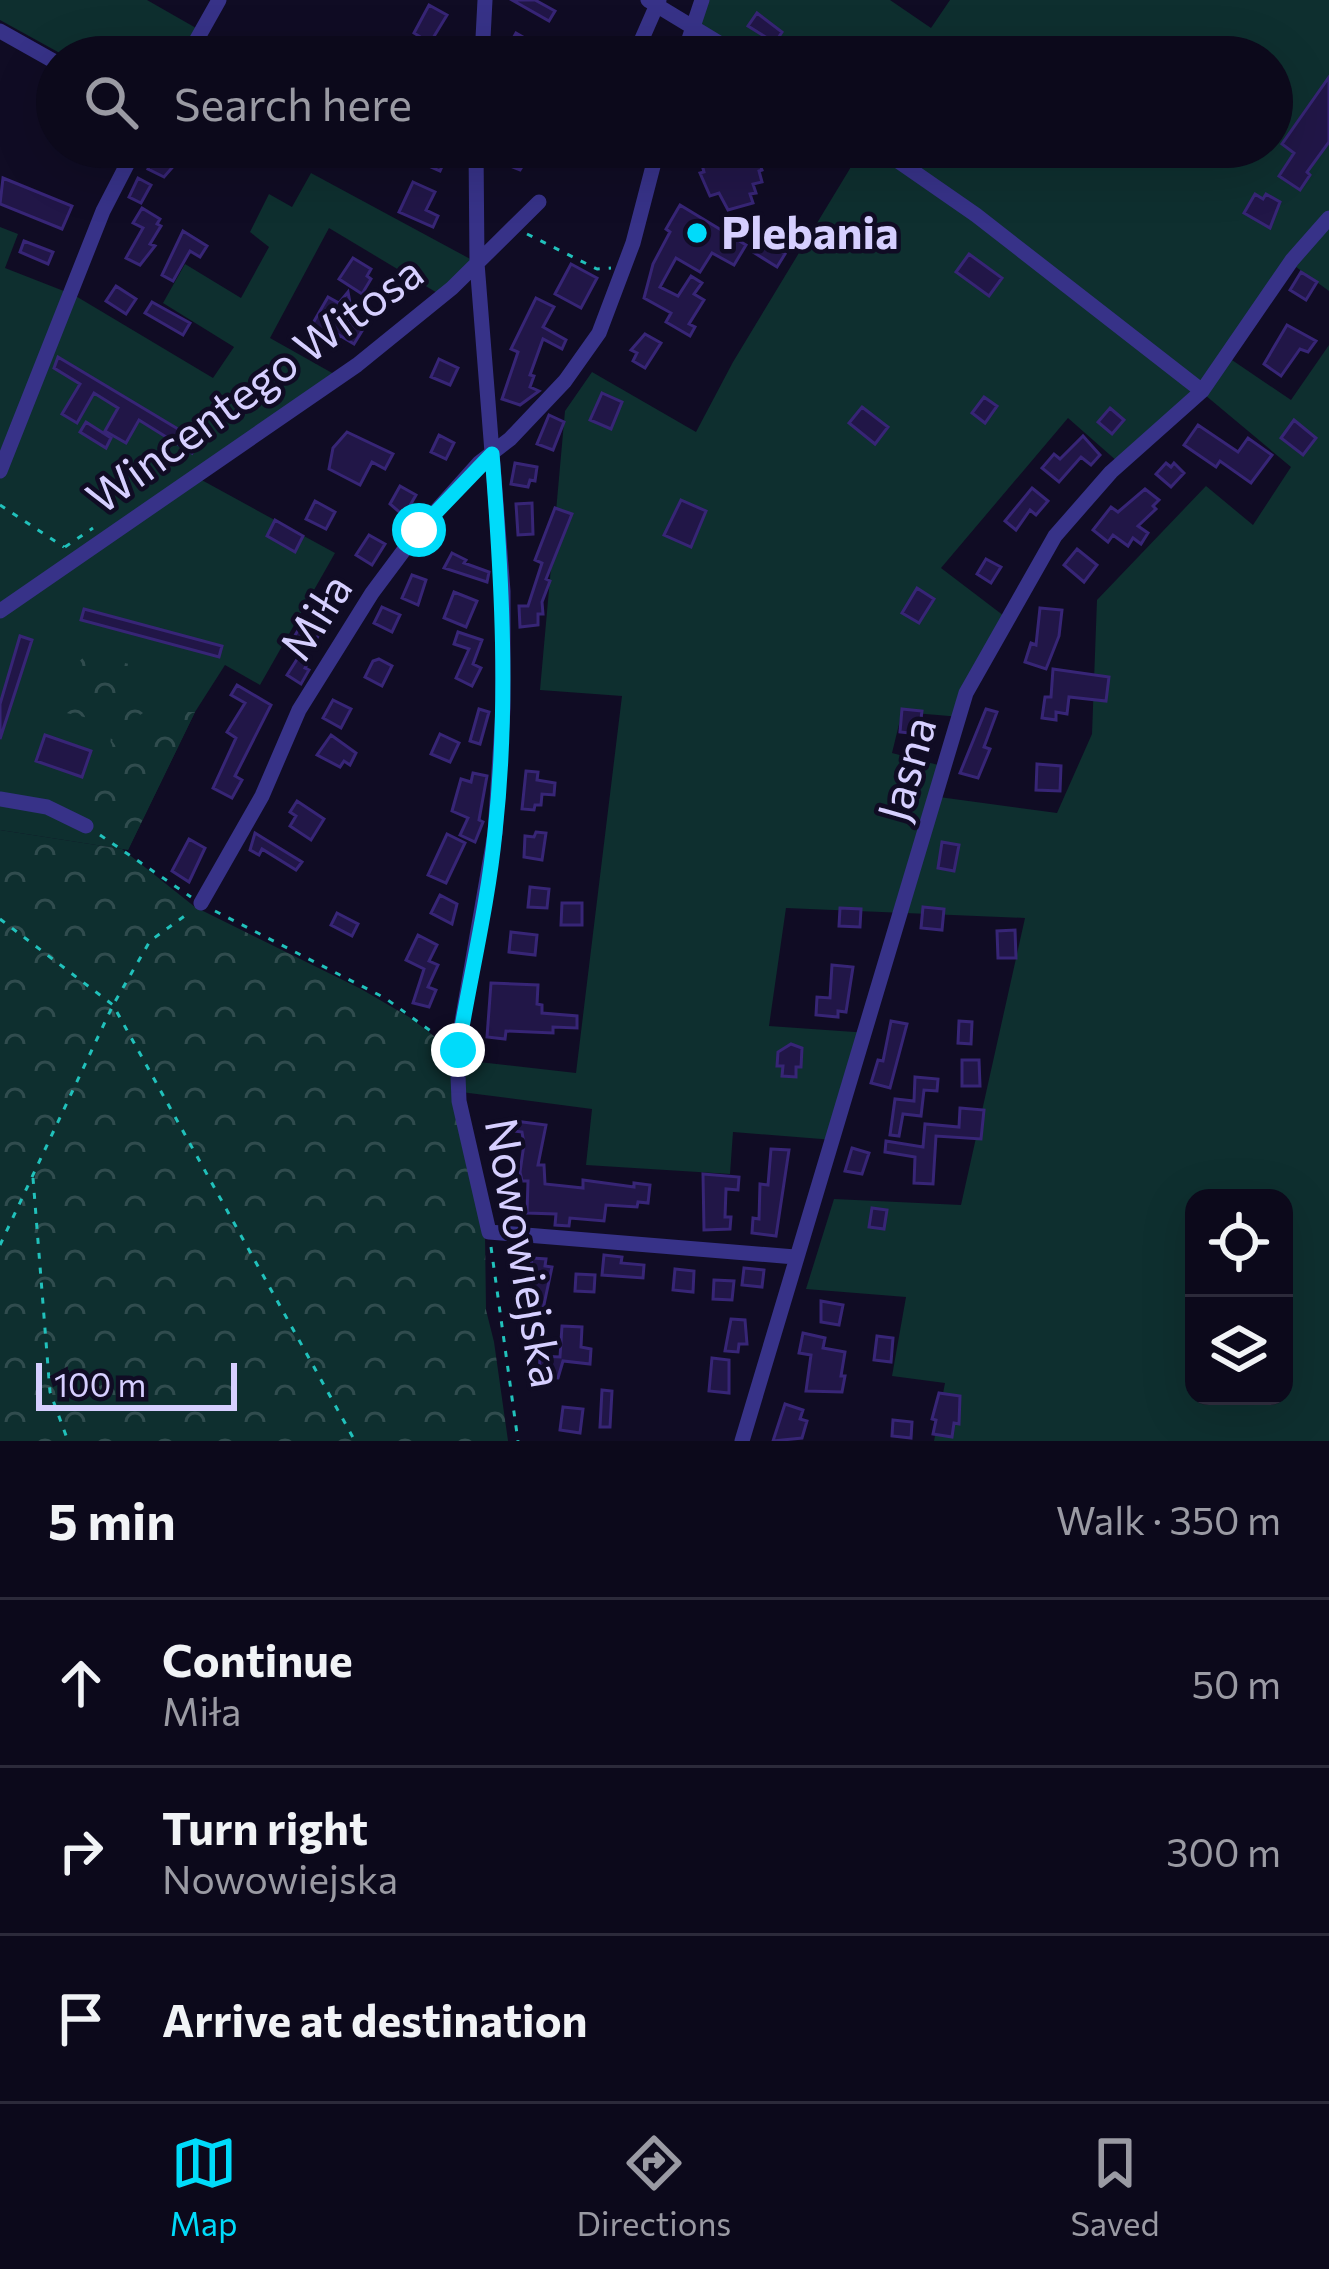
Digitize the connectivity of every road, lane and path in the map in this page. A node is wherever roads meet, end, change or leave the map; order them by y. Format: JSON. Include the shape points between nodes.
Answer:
{"nodes":[{"id":1,"x":219,"y":0,"type":"edge"},
{"id":2,"x":485,"y":0,"type":"edge"},
{"id":3,"x":702,"y":0,"type":"edge"},
{"id":4,"x":655,"y":2,"type":"edge"},
{"id":5,"x":692,"y":27,"type":"junction"},
{"id":6,"x":0,"y":31,"type":"edge"},
{"id":7,"x":199,"y":36,"type":"edge"},
{"id":8,"x":483,"y":36,"type":"edge"},
{"id":9,"x":642,"y":36,"type":"edge"},
{"id":10,"x":689,"y":36,"type":"edge"},
{"id":11,"x":707,"y":36,"type":"edge"},
{"id":12,"x":36,"y":51,"type":"edge"},
{"id":13,"x":125,"y":168,"type":"edge"},
{"id":14,"x":476,"y":168,"type":"edge"},
{"id":15,"x":652,"y":168,"type":"edge"},
{"id":16,"x":908,"y":168,"type":"edge"},
{"id":17,"x":538,"y":202,"type":"dead end"},
{"id":18,"x":1329,"y":218,"type":"edge"},
{"id":19,"x":512,"y":229,"type":"junction"},
{"id":20,"x":477,"y":263,"type":"junction"},
{"id":21,"x":623,"y":268,"type":"junction"},
{"id":22,"x":1202,"y":391,"type":"junction"},
{"id":23,"x":492,"y":454,"type":"junction"},
{"id":24,"x":0,"y":471,"type":"edge"},
{"id":25,"x":0,"y":506,"type":"edge"},
{"id":26,"x":101,"y":522,"type":"dead end"},
{"id":27,"x":68,"y":555,"type":"junction"},
{"id":28,"x":0,"y":611,"type":"edge"},
{"id":29,"x":0,"y":799,"type":"edge"},
{"id":30,"x":86,"y":826,"type":"joint"},
{"id":31,"x":201,"y":903,"type":"junction"},
{"id":32,"x":0,"y":919,"type":"edge"},
{"id":33,"x":113,"y":1005,"type":"junction"},
{"id":34,"x":458,"y":1050,"type":"junction"},
{"id":35,"x":32,"y":1176,"type":"junction"},
{"id":36,"x":489,"y":1232,"type":"junction"},
{"id":37,"x":0,"y":1245,"type":"edge"},
{"id":38,"x":795,"y":1257,"type":"junction"},
{"id":39,"x":68,"y":1441,"type":"edge"},
{"id":40,"x":356,"y":1441,"type":"edge"},
{"id":41,"x":518,"y":1441,"type":"edge"},
{"id":42,"x":742,"y":1441,"type":"edge"}],
"edges":[{"from":1,"to":7,"type":"street"},
{"from":2,"to":8,"type":"street"},
{"from":3,"to":5,"type":"street"},
{"from":4,"to":5,"type":"street"},
{"from":4,"to":9,"type":"street"},
{"from":5,"to":10,"type":"street"},
{"from":5,"to":11,"type":"street"},
{"from":6,"to":12,"type":"street"},
{"from":13,"to":24,"type":"street"},
{"from":14,"to":20,"type":"street","name":"Nowowiejska"},
{"from":15,"to":21,"type":"street","name":"Miła"},
{"from":16,"to":22,"type":"street"},
{"from":17,"to":19,"type":"street","name":"Wincentego Witosa"},
{"from":18,"to":22,"type":"street","name":"Jasna"},
{"from":19,"to":20,"type":"street","name":"Wincentego Witosa"},
{"from":19,"to":21,"type":"path","via":[[597,269]]},
{"from":20,"to":23,"type":"street","name":"Nowowiejska"},
{"from":20,"to":27,"type":"street","name":"Wincentego Witosa","via":[[357,365]]},
{"from":21,"to":23,"type":"street","name":"Miła","via":[[588,349]]},
{"from":22,"to":38,"type":"street","name":"Jasna","via":[[1111,472],[1055,536],[966,693]]},
{"from":23,"to":31,"type":"street","name":"Miła","via":[[372,593],[298,710],[262,796]]},
{"from":23,"to":34,"type":"street","name":"Nowowiejska","via":[[503,591],[495,833]]},
{"from":25,"to":27,"type":"path"},
{"from":26,"to":27,"type":"path"},
{"from":27,"to":28,"type":"street","name":"Wincentego Witosa"},
{"from":29,"to":30,"type":"street","via":[[47,807]]},
{"from":30,"to":31,"type":"path"},
{"from":31,"to":33,"type":"path","via":[[150,940]]},
{"from":31,"to":34,"type":"path","via":[[385,998]]},
{"from":32,"to":33,"type":"path"},
{"from":33,"to":35,"type":"path"},
{"from":33,"to":40,"type":"path"},
{"from":34,"to":36,"type":"street","name":"Nowowiejska","via":[[459,1101]]},
{"from":35,"to":37,"type":"path"},
{"from":35,"to":39,"type":"path","via":[[50,1392]]},
{"from":36,"to":38,"type":"street"},
{"from":36,"to":41,"type":"path","name":"Nowowiejska"},
{"from":38,"to":42,"type":"street","name":"Jasna"}]}
